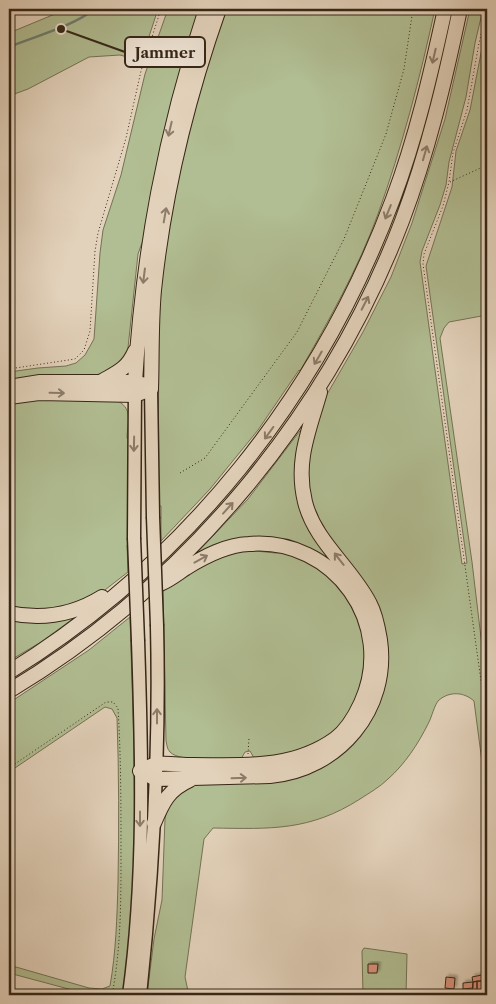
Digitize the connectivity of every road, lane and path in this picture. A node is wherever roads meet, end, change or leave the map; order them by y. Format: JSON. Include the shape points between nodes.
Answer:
{"nodes":[{"id":1,"x":161,"y":9,"type":"edge"},
{"id":2,"x":206,"y":9,"type":"edge"},
{"id":3,"x":218,"y":9,"type":"edge"},
{"id":4,"x":413,"y":9,"type":"edge"},
{"id":5,"x":445,"y":9,"type":"edge"},
{"id":6,"x":460,"y":9,"type":"edge"},
{"id":7,"x":487,"y":10,"type":"edge"},
{"id":8,"x":487,"y":165,"type":"edge"},
{"id":9,"x":449,"y":182,"type":"junction"},
{"id":10,"x":138,"y":346,"type":"junction"},
{"id":11,"x":9,"y":369,"type":"edge"},
{"id":12,"x":325,"y":377,"type":"junction"},
{"id":13,"x":102,"y":381,"type":"junction"},
{"id":14,"x":9,"y":387,"type":"edge"},
{"id":15,"x":135,"y":388,"type":"junction"},
{"id":16,"x":151,"y":389,"type":"junction"},
{"id":17,"x":9,"y":398,"type":"edge"},
{"id":18,"x":180,"y":473,"type":"dead end"},
{"id":19,"x":121,"y":590,"type":"junction"},
{"id":20,"x":143,"y":591,"type":"junction"},
{"id":21,"x":9,"y":613,"type":"edge"},
{"id":22,"x":9,"y":672,"type":"edge"},
{"id":23,"x":9,"y":691,"type":"edge"},
{"id":24,"x":487,"y":724,"type":"edge"},
{"id":25,"x":249,"y":738,"type":"dead end"},
{"id":26,"x":156,"y":764,"type":"junction"},
{"id":27,"x":249,"y":765,"type":"junction"},
{"id":28,"x":9,"y":768,"type":"edge"},
{"id":29,"x":140,"y":771,"type":"junction"},
{"id":30,"x":156,"y":779,"type":"junction"},
{"id":31,"x":191,"y":779,"type":"junction"},
{"id":32,"x":154,"y":824,"type":"junction"},
{"id":33,"x":112,"y":995,"type":"edge"},
{"id":34,"x":129,"y":995,"type":"edge"},
{"id":35,"x":140,"y":995,"type":"edge"}],
"edges":[{"from":1,"to":11,"type":"path","via":[[98,233],[90,331],[84,350],[75,359]]},
{"from":2,"to":10,"type":"highway","one_way":true,"via":[[183,82],[162,168],[147,255]]},
{"from":16,"to":3,"type":"highway","one_way":true,"via":[[154,291],[166,210],[187,112]]},
{"from":4,"to":18,"type":"path","via":[[404,69],[386,134],[344,239],[297,332],[205,458]]},
{"from":5,"to":19,"type":"highway","one_way":true,"via":[[426,90],[394,198],[363,272],[331,336],[296,393],[242,468],[192,523]]},
{"from":12,"to":6,"type":"highway","one_way":true,"via":[[372,290],[402,222],[436,115]]},
{"from":7,"to":9,"type":"path"},
{"from":8,"to":9,"type":"path"},
{"from":9,"to":24,"type":"path","via":[[423,264]]},
{"from":10,"to":13,"type":"highway","via":[[123,369]]},
{"from":10,"to":15,"type":"highway"},
{"from":20,"to":12,"type":"highway","one_way":true,"via":[[182,556],[232,503],[282,440]]},
{"from":31,"to":12,"type":"highway","one_way":true,"via":[[283,775],[314,765],[356,732],[376,693],[381,664],[376,618],[363,590],[318,530],[303,492],[304,444]]},
{"from":13,"to":14,"type":"highway","via":[[40,382]]},
{"from":13,"to":15,"type":"highway"},
{"from":15,"to":16,"type":"highway"},
{"from":17,"to":15,"type":"highway","one_way":true,"via":[[39,393]]},
{"from":15,"to":29,"type":"main road","one_way":true,"bridge":true,"via":[[134,538]]},
{"from":26,"to":16,"type":"main road","one_way":true,"bridge":true,"via":[[157,626]]},
{"from":19,"to":21,"type":"highway","via":[[57,616]]},
{"from":19,"to":22,"type":"highway","via":[[81,623]]},
{"from":20,"to":23,"type":"highway","via":[[85,640]]},
{"from":20,"to":27,"type":"highway","one_way":true,"via":[[167,581],[214,553],[248,544],[270,544],[304,553],[325,564],[356,597],[368,627],[371,652],[369,682],[353,718],[335,739],[306,755],[277,763]]},
{"from":25,"to":27,"type":"path"},
{"from":26,"to":27,"type":"highway"},
{"from":26,"to":29,"type":"highway"},
{"from":26,"to":30,"type":"main road"},
{"from":28,"to":33,"type":"path","via":[[106,702],[113,702],[118,708],[121,896]]},
{"from":29,"to":30,"type":"highway"},
{"from":29,"to":34,"type":"main road","one_way":true,"via":[[139,896]]},
{"from":30,"to":31,"type":"highway"},
{"from":30,"to":32,"type":"main road"},
{"from":31,"to":32,"type":"highway","via":[[164,799]]},
{"from":32,"to":35,"type":"main road"}]}
